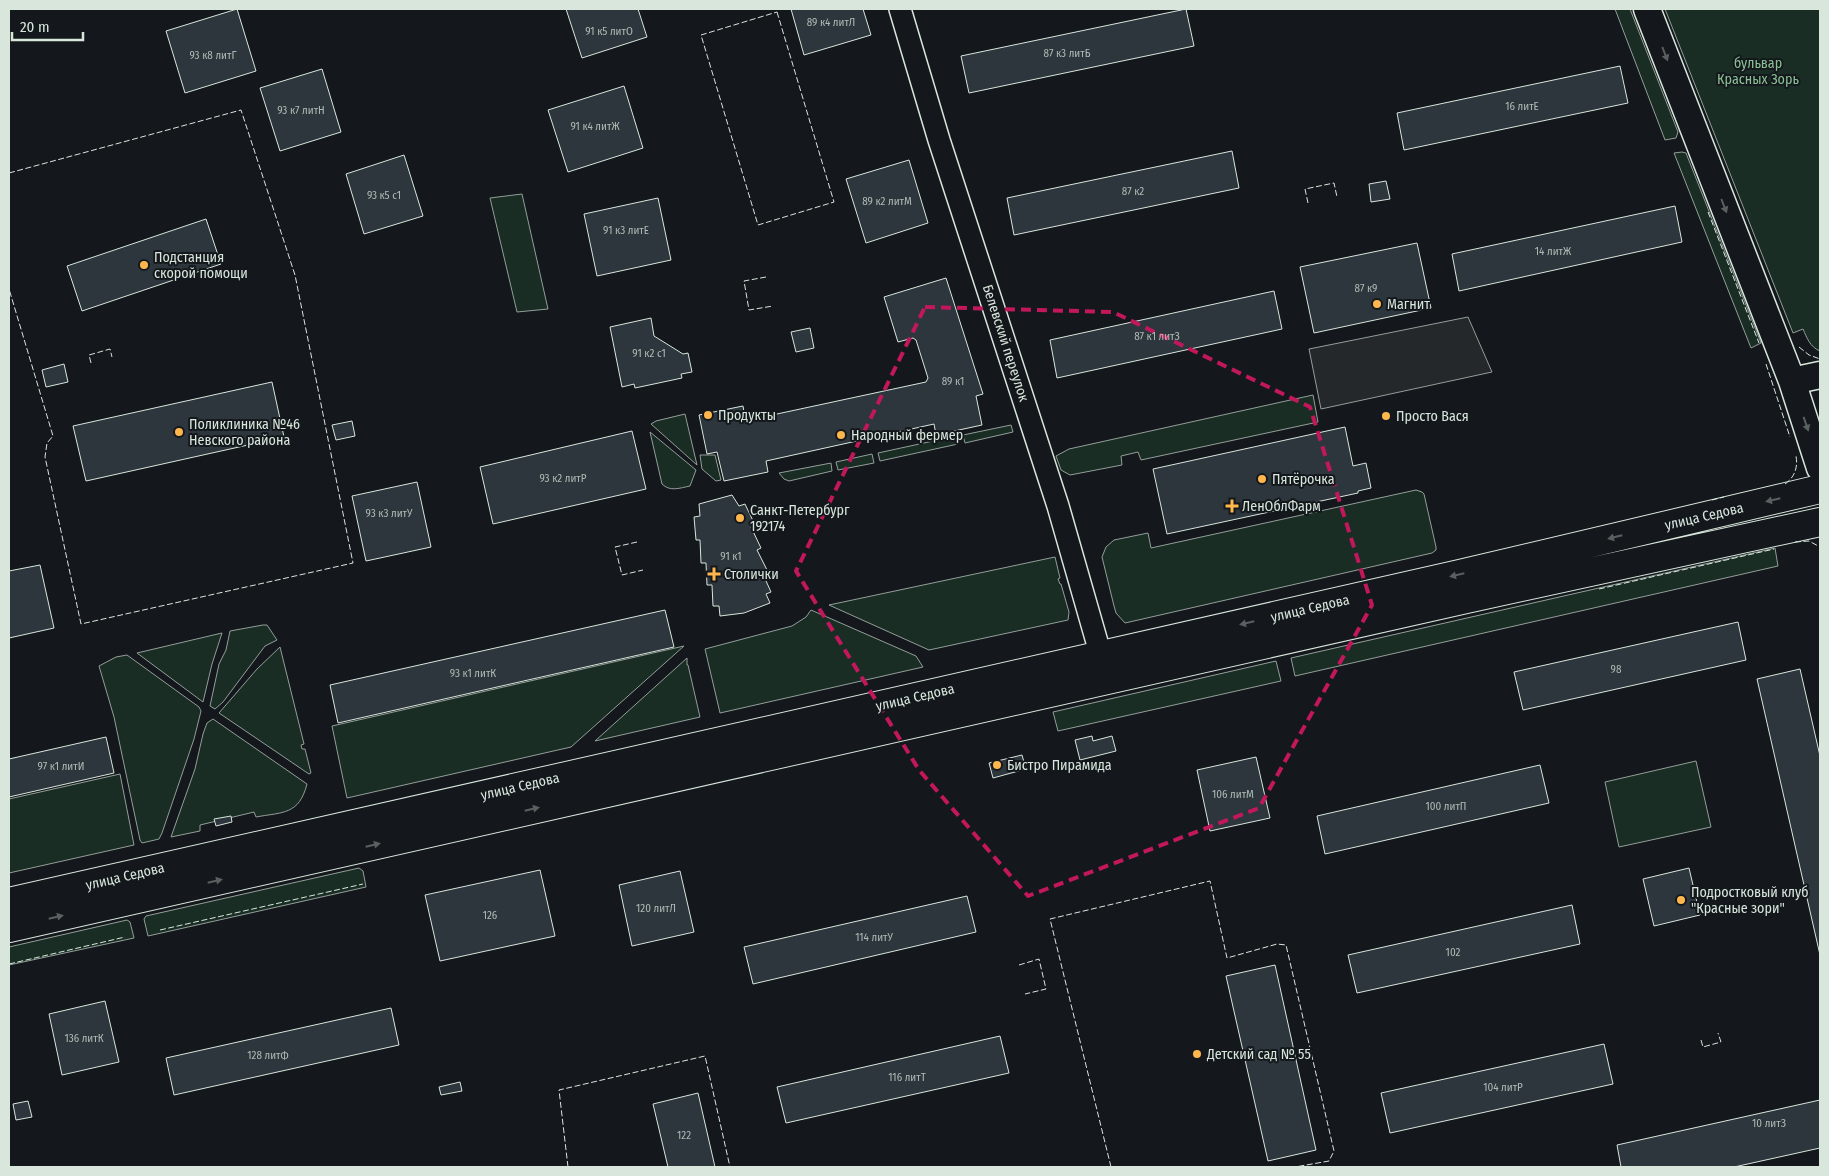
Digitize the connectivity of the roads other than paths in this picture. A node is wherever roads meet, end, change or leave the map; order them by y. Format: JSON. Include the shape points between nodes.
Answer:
{"nodes":[{"id":1,"x":900,"y":9,"type":"edge"},
{"id":2,"x":1647,"y":9,"type":"edge"},
{"id":3,"x":1820,"y":375,"type":"edge"},
{"id":4,"x":1792,"y":381,"type":"junction"},
{"id":5,"x":1820,"y":468,"type":"edge"},
{"id":6,"x":1820,"y":489,"type":"edge"},
{"id":7,"x":1820,"y":522,"type":"edge"},
{"id":8,"x":1104,"y":667,"type":"junction"},
{"id":9,"x":9,"y":902,"type":"edge"},
{"id":10,"x":9,"y":928,"type":"edge"}],
"edges":[{"from":1,"to":8,"type":"street","name":"Белевский переулок","via":[[1058,506]]},
{"from":2,"to":4,"type":"street","one_way":true},
{"from":3,"to":4,"type":"street"},
{"from":4,"to":5,"type":"street","one_way":true},
{"from":6,"to":8,"type":"main road","name":"улица Седова","one_way":true,"via":[[1460,574]]},
{"from":7,"to":8,"type":"main road","name":"улица Седова","via":[[1466,599]]},
{"from":8,"to":9,"type":"main road","name":"улица Седова"},
{"from":10,"to":8,"type":"main road","name":"улица Седова","one_way":true}]}
